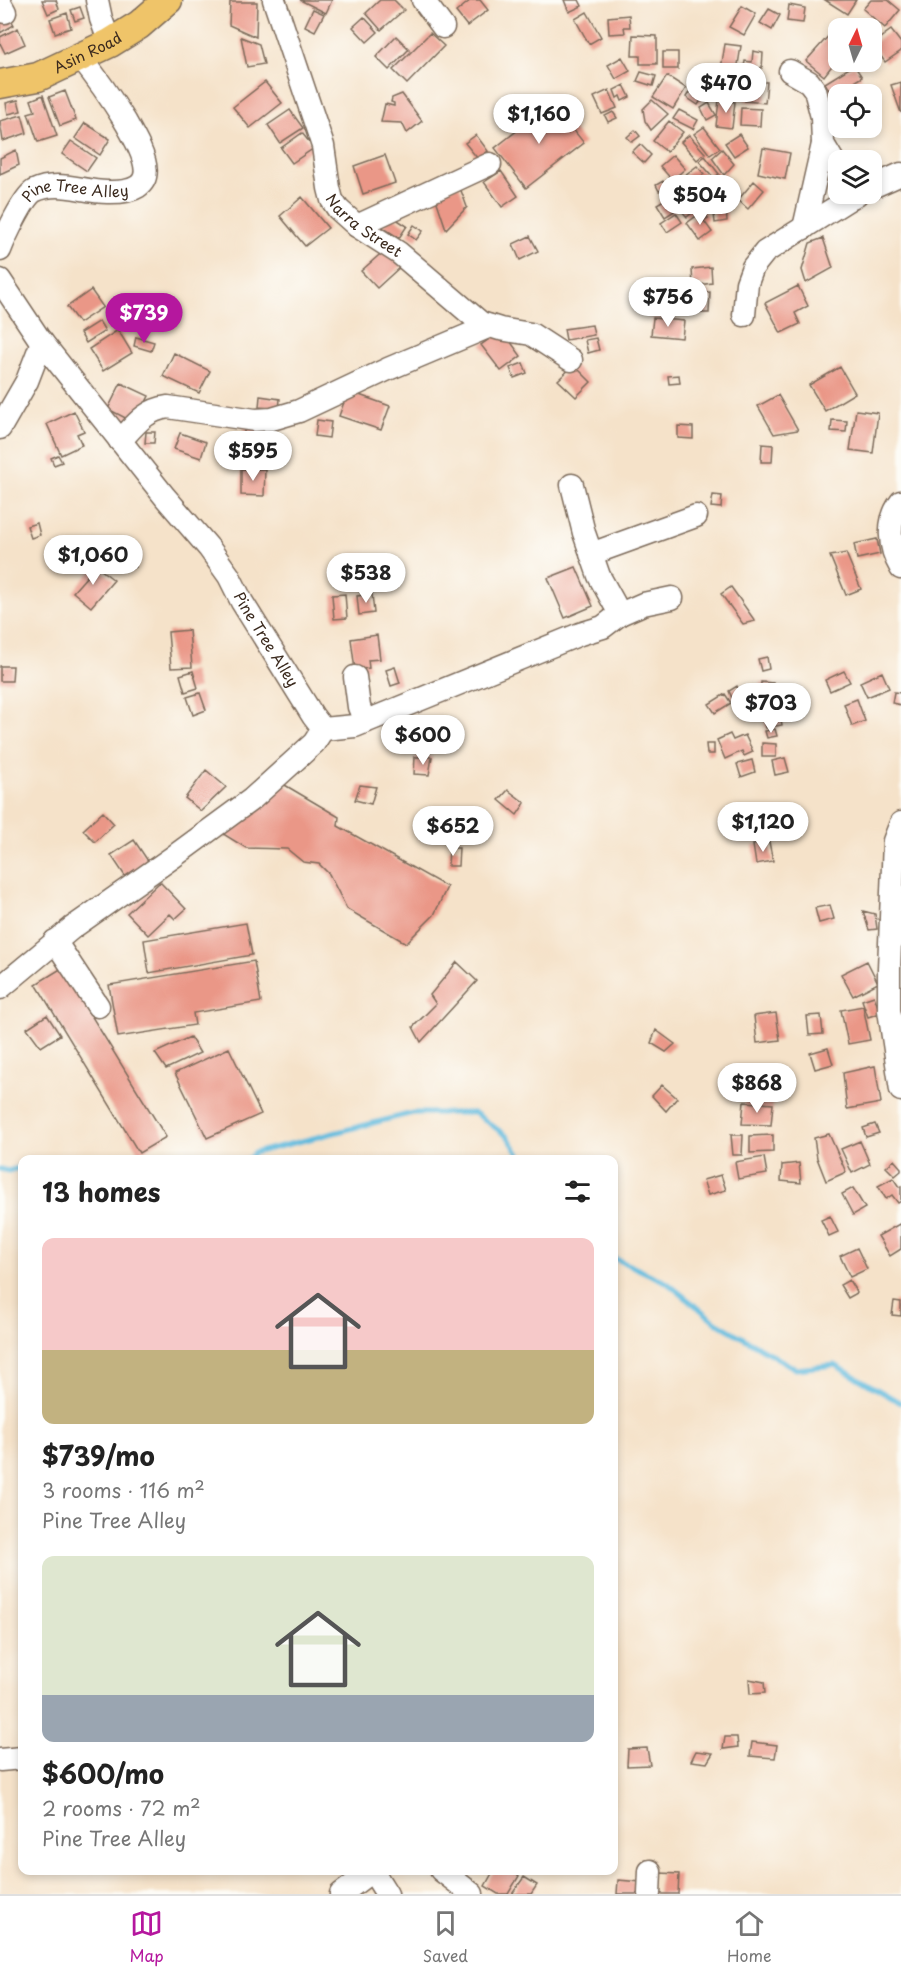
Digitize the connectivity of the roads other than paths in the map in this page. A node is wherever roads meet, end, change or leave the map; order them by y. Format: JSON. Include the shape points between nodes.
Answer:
{"nodes":[{"id":1,"x":97,"y":0,"type":"edge"},
{"id":2,"x":168,"y":0,"type":"edge"},
{"id":3,"x":274,"y":0,"type":"edge"},
{"id":4,"x":423,"y":0,"type":"edge"},
{"id":5,"x":443,"y":27,"type":"dead end"},
{"id":6,"x":110,"y":43,"type":"junction"},
{"id":7,"x":80,"y":57,"type":"junction"},
{"id":8,"x":790,"y":71,"type":"dead end"},
{"id":9,"x":0,"y":84,"type":"edge"},
{"id":10,"x":823,"y":144,"type":"junction"},
{"id":11,"x":828,"y":152,"type":"edge"},
{"id":12,"x":490,"y":164,"type":"dead end"},
{"id":13,"x":901,"y":174,"type":"edge"},
{"id":14,"x":882,"y":183,"type":"edge"},
{"id":15,"x":840,"y":204,"type":"edge"},
{"id":16,"x":357,"y":226,"type":"junction"},
{"id":17,"x":804,"y":228,"type":"junction"},
{"id":18,"x":0,"y":250,"type":"edge"},
{"id":19,"x":0,"y":280,"type":"edge"},
{"id":20,"x":744,"y":315,"type":"dead end"},
{"id":21,"x":490,"y":326,"type":"junction"},
{"id":22,"x":42,"y":342,"type":"junction"},
{"id":23,"x":571,"y":360,"type":"dead end"},
{"id":24,"x":0,"y":428,"type":"edge"},
{"id":25,"x":120,"y":441,"type":"junction"},
{"id":26,"x":572,"y":485,"type":"dead end"},
{"id":27,"x":901,"y":502,"type":"edge"},
{"id":28,"x":696,"y":516,"type":"dead end"},
{"id":29,"x":591,"y":554,"type":"junction"},
{"id":30,"x":901,"y":568,"type":"edge"},
{"id":31,"x":672,"y":598,"type":"dead end"},
{"id":32,"x":620,"y":614,"type":"junction"},
{"id":33,"x":355,"y":677,"type":"dead end"},
{"id":34,"x":365,"y":722,"type":"junction"},
{"id":35,"x":323,"y":729,"type":"junction"},
{"id":36,"x":901,"y":823,"type":"edge"},
{"id":37,"x":56,"y":941,"type":"junction"},
{"id":38,"x":0,"y":988,"type":"edge"},
{"id":39,"x":98,"y":1006,"type":"dead end"},
{"id":40,"x":901,"y":1090,"type":"edge"},
{"id":41,"x":18,"y":1758,"type":"edge"},
{"id":42,"x":0,"y":1760,"type":"edge"},
{"id":43,"x":650,"y":1871,"type":"dead end"},
{"id":44,"x":367,"y":1875,"type":"edge"},
{"id":45,"x":375,"y":1875,"type":"edge"},
{"id":46,"x":447,"y":1875,"type":"edge"},
{"id":47,"x":341,"y":1894,"type":"edge"},
{"id":48,"x":387,"y":1894,"type":"edge"},
{"id":49,"x":472,"y":1894,"type":"edge"},
{"id":50,"x":649,"y":1894,"type":"edge"}],
"edges":[{"from":1,"to":6,"type":"street"},
{"from":2,"to":6,"type":"main road","name":"Asin Road"},
{"from":3,"to":16,"type":"street","name":"Narra Street","via":[[323,146],[332,200]]},
{"from":4,"to":5,"type":"street"},
{"from":6,"to":7,"type":"main road","name":"Asin Road"},
{"from":7,"to":9,"type":"main road","name":"Asin Road","via":[[39,77]]},
{"from":7,"to":18,"type":"street","name":"Pine Tree Alley","via":[[108,92],[140,146],[147,172],[135,187],[120,192],[60,185],[32,193]]},
{"from":8,"to":10,"type":"street","via":[[815,90]]},
{"from":10,"to":11,"type":"street"},
{"from":10,"to":17,"type":"street"},
{"from":12,"to":16,"type":"street"},
{"from":13,"to":14,"type":"street"},
{"from":15,"to":17,"type":"street"},
{"from":16,"to":21,"type":"street","name":"Narra Street","via":[[399,253],[468,313]]},
{"from":17,"to":20,"type":"street","via":[[765,252],[753,267]]},
{"from":19,"to":22,"type":"street","name":"Pine Tree Alley"},
{"from":21,"to":23,"type":"street","name":"Narra Street","via":[[531,334]]},
{"from":21,"to":25,"type":"street","via":[[299,411],[255,420],[158,408],[144,415]]},
{"from":22,"to":24,"type":"street","via":[[27,381]]},
{"from":22,"to":25,"type":"street","name":"Pine Tree Alley"},
{"from":25,"to":35,"type":"street","name":"Pine Tree Alley","via":[[209,548]]},
{"from":26,"to":29,"type":"street"},
{"from":27,"to":30,"type":"street","via":[[890,535],[893,556]]},
{"from":28,"to":29,"type":"street"},
{"from":29,"to":32,"type":"street"},
{"from":31,"to":32,"type":"street"},
{"from":32,"to":34,"type":"street","via":[[603,627]]},
{"from":33,"to":34,"type":"street"},
{"from":34,"to":35,"type":"street"},
{"from":35,"to":37,"type":"street","via":[[314,743],[252,799]]},
{"from":36,"to":40,"type":"street","via":[[894,841],[889,969],[889,1010]]},
{"from":37,"to":38,"type":"street"},
{"from":37,"to":39,"type":"street"},
{"from":41,"to":42,"type":"street"},
{"from":43,"to":50,"type":"street"},
{"from":44,"to":47,"type":"street"},
{"from":45,"to":48,"type":"street"},
{"from":46,"to":49,"type":"street"}]}
